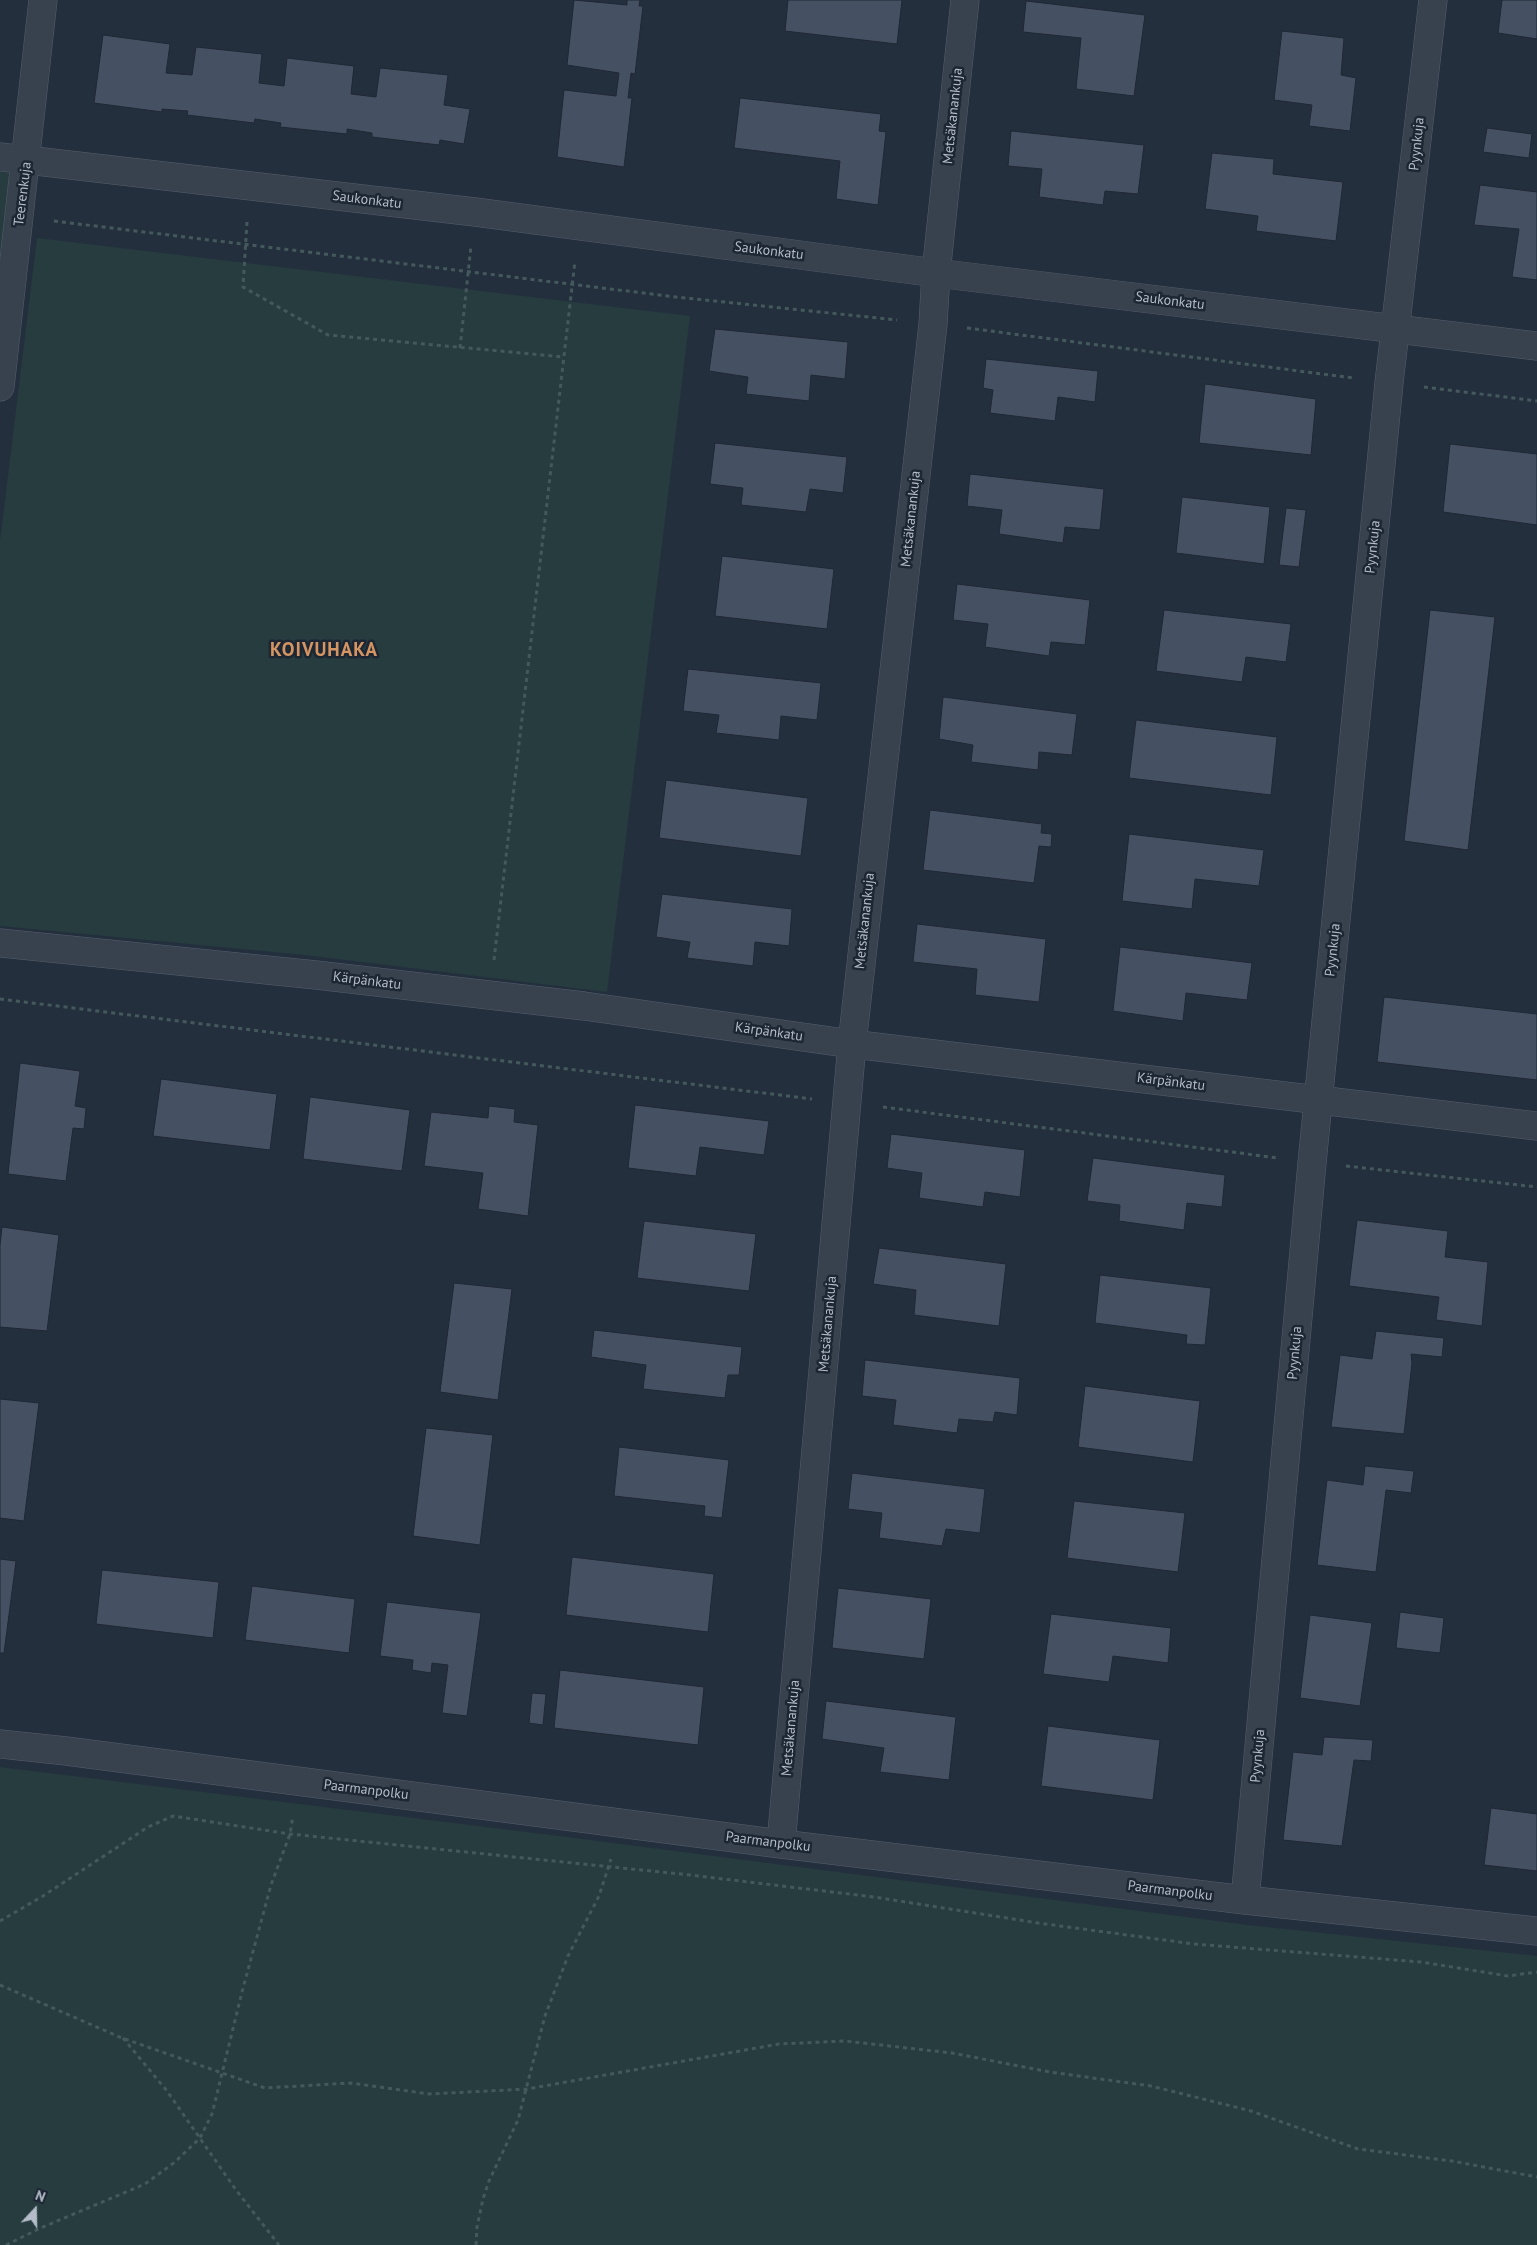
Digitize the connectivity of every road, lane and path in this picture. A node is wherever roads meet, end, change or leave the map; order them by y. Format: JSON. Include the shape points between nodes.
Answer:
{"nodes":[{"id":1,"x":44,"y":0,"type":"edge"},
{"id":2,"x":965,"y":0,"type":"edge"},
{"id":3,"x":1433,"y":0,"type":"edge"},
{"id":4,"x":0,"y":158,"type":"edge"},
{"id":5,"x":27,"y":160,"type":"junction"},
{"id":6,"x":249,"y":186,"type":"junction"},
{"id":7,"x":475,"y":212,"type":"junction"},
{"id":8,"x":20,"y":217,"type":"junction"},
{"id":9,"x":579,"y":226,"type":"junction"},
{"id":10,"x":245,"y":244,"type":"junction"},
{"id":11,"x":468,"y":271,"type":"junction"},
{"id":12,"x":936,"y":273,"type":"junction"},
{"id":13,"x":572,"y":285,"type":"junction"},
{"id":14,"x":933,"y":324,"type":"junction"},
{"id":15,"x":1396,"y":329,"type":"junction"},
{"id":16,"x":1537,"y":346,"type":"edge"},
{"id":17,"x":460,"y":348,"type":"junction"},
{"id":18,"x":564,"y":357,"type":"junction"},
{"id":19,"x":2,"y":358,"type":"edge"},
{"id":20,"x":1389,"y":382,"type":"junction"},
{"id":21,"x":0,"y":387,"type":"edge"},
{"id":22,"x":1537,"y":401,"type":"edge"},
{"id":23,"x":0,"y":943,"type":"edge"},
{"id":24,"x":490,"y":995,"type":"junction"},
{"id":25,"x":0,"y":998,"type":"edge"},
{"id":26,"x":852,"y":1044,"type":"junction"},
{"id":27,"x":1318,"y":1100,"type":"junction"},
{"id":28,"x":848,"y":1103,"type":"junction"},
{"id":29,"x":1537,"y":1126,"type":"edge"},
{"id":30,"x":1312,"y":1163,"type":"junction"},
{"id":31,"x":1537,"y":1187,"type":"edge"},
{"id":32,"x":0,"y":1744,"type":"edge"},
{"id":33,"x":299,"y":1781,"type":"junction"},
{"id":34,"x":621,"y":1823,"type":"junction"},
{"id":35,"x":290,"y":1834,"type":"junction"},
{"id":36,"x":781,"y":1844,"type":"junction"},
{"id":37,"x":610,"y":1866,"type":"junction"},
{"id":38,"x":1245,"y":1900,"type":"junction"},
{"id":39,"x":0,"y":1921,"type":"edge"},
{"id":40,"x":1537,"y":1931,"type":"edge"},
{"id":41,"x":1537,"y":1972,"type":"edge"},
{"id":42,"x":0,"y":1985,"type":"edge"},
{"id":43,"x":122,"y":2038,"type":"junction"},
{"id":44,"x":222,"y":2071,"type":"junction"},
{"id":45,"x":527,"y":2089,"type":"junction"},
{"id":46,"x":200,"y":2138,"type":"junction"},
{"id":47,"x":1537,"y":2178,"type":"edge"},
{"id":48,"x":6,"y":2245,"type":"edge"},
{"id":49,"x":279,"y":2245,"type":"edge"},
{"id":50,"x":476,"y":2245,"type":"edge"}],
"edges":[{"from":1,"to":5,"type":"street","name":"Teerenkuja"},
{"from":2,"to":12,"type":"street","name":"Metsäkanankuja"},
{"from":3,"to":15,"type":"street","name":"Pyynkuja"},
{"from":4,"to":5,"type":"street","name":"Saukonkatu"},
{"from":5,"to":6,"type":"street","name":"Saukonkatu"},
{"from":5,"to":8,"type":"street","name":"Teerenkuja"},
{"from":6,"to":7,"type":"street","name":"Saukonkatu"},
{"from":6,"to":10,"type":"path"},
{"from":7,"to":9,"type":"street","name":"Saukonkatu"},
{"from":7,"to":11,"type":"path"},
{"from":8,"to":10,"type":"path"},
{"from":8,"to":19,"type":"street","name":"Teerenkuja"},
{"from":9,"to":12,"type":"street","name":"Saukonkatu"},
{"from":9,"to":13,"type":"path"},
{"from":10,"to":11,"type":"path"},
{"from":10,"to":17,"type":"path","via":[[243,286],[328,335]]},
{"from":11,"to":13,"type":"path"},
{"from":11,"to":17,"type":"path"},
{"from":12,"to":14,"type":"street","name":"Metsäkanankuja"},
{"from":12,"to":15,"type":"street","name":"Saukonkatu"},
{"from":13,"to":14,"type":"path"},
{"from":13,"to":18,"type":"path"},
{"from":14,"to":20,"type":"path"},
{"from":14,"to":26,"type":"street","name":"Metsäkanankuja"},
{"from":15,"to":16,"type":"street","name":"Saukonkatu"},
{"from":15,"to":20,"type":"street","name":"Pyynkuja"},
{"from":17,"to":18,"type":"path"},
{"from":18,"to":24,"type":"path"},
{"from":19,"to":21,"type":"street","name":"Teerenkuja"},
{"from":20,"to":22,"type":"path"},
{"from":20,"to":27,"type":"street","name":"Pyynkuja"},
{"from":23,"to":24,"type":"street","name":"Kärpänkatu"},
{"from":24,"to":26,"type":"street","name":"Kärpänkatu"},
{"from":25,"to":28,"type":"path"},
{"from":26,"to":27,"type":"street","name":"Kärpänkatu"},
{"from":26,"to":28,"type":"street","name":"Metsäkanankuja"},
{"from":27,"to":29,"type":"street","name":"Kärpänkatu"},
{"from":27,"to":30,"type":"street","name":"Pyynkuja"},
{"from":28,"to":30,"type":"path"},
{"from":28,"to":36,"type":"street","name":"Metsäkanankuja"},
{"from":30,"to":31,"type":"path"},
{"from":30,"to":38,"type":"street","name":"Pyynkuja"},
{"from":32,"to":33,"type":"street","name":"Paarmanpolku"},
{"from":33,"to":34,"type":"street","name":"Paarmanpolku"},
{"from":33,"to":35,"type":"path"},
{"from":34,"to":36,"type":"street","name":"Paarmanpolku"},
{"from":34,"to":37,"type":"path"},
{"from":35,"to":37,"type":"path"},
{"from":35,"to":39,"type":"path","via":[[173,1816],[148,1827]]},
{"from":35,"to":44,"type":"path","via":[[271,1885]]},
{"from":36,"to":38,"type":"street","name":"Paarmanpolku"},
{"from":37,"to":41,"type":"path","via":[[874,1897],[1194,1944],[1421,1962],[1508,1976]]},
{"from":37,"to":45,"type":"path","via":[[599,1896],[556,1982],[535,2048]]},
{"from":38,"to":40,"type":"street","name":"Paarmanpolku"},
{"from":42,"to":43,"type":"path"},
{"from":43,"to":44,"type":"path"},
{"from":43,"to":46,"type":"path","via":[[168,2091]]},
{"from":44,"to":45,"type":"path","via":[[265,2088],[351,2083],[429,2094]]},
{"from":44,"to":46,"type":"path","via":[[212,2114]]},
{"from":45,"to":47,"type":"path","via":[[779,2044],[845,2041],[952,2053],[1050,2072],[1151,2086],[1251,2111],[1358,2150],[1452,2161]]},
{"from":45,"to":50,"type":"path","via":[[514,2129],[486,2190]]},
{"from":46,"to":48,"type":"path","via":[[146,2184]]},
{"from":46,"to":49,"type":"path"}]}
